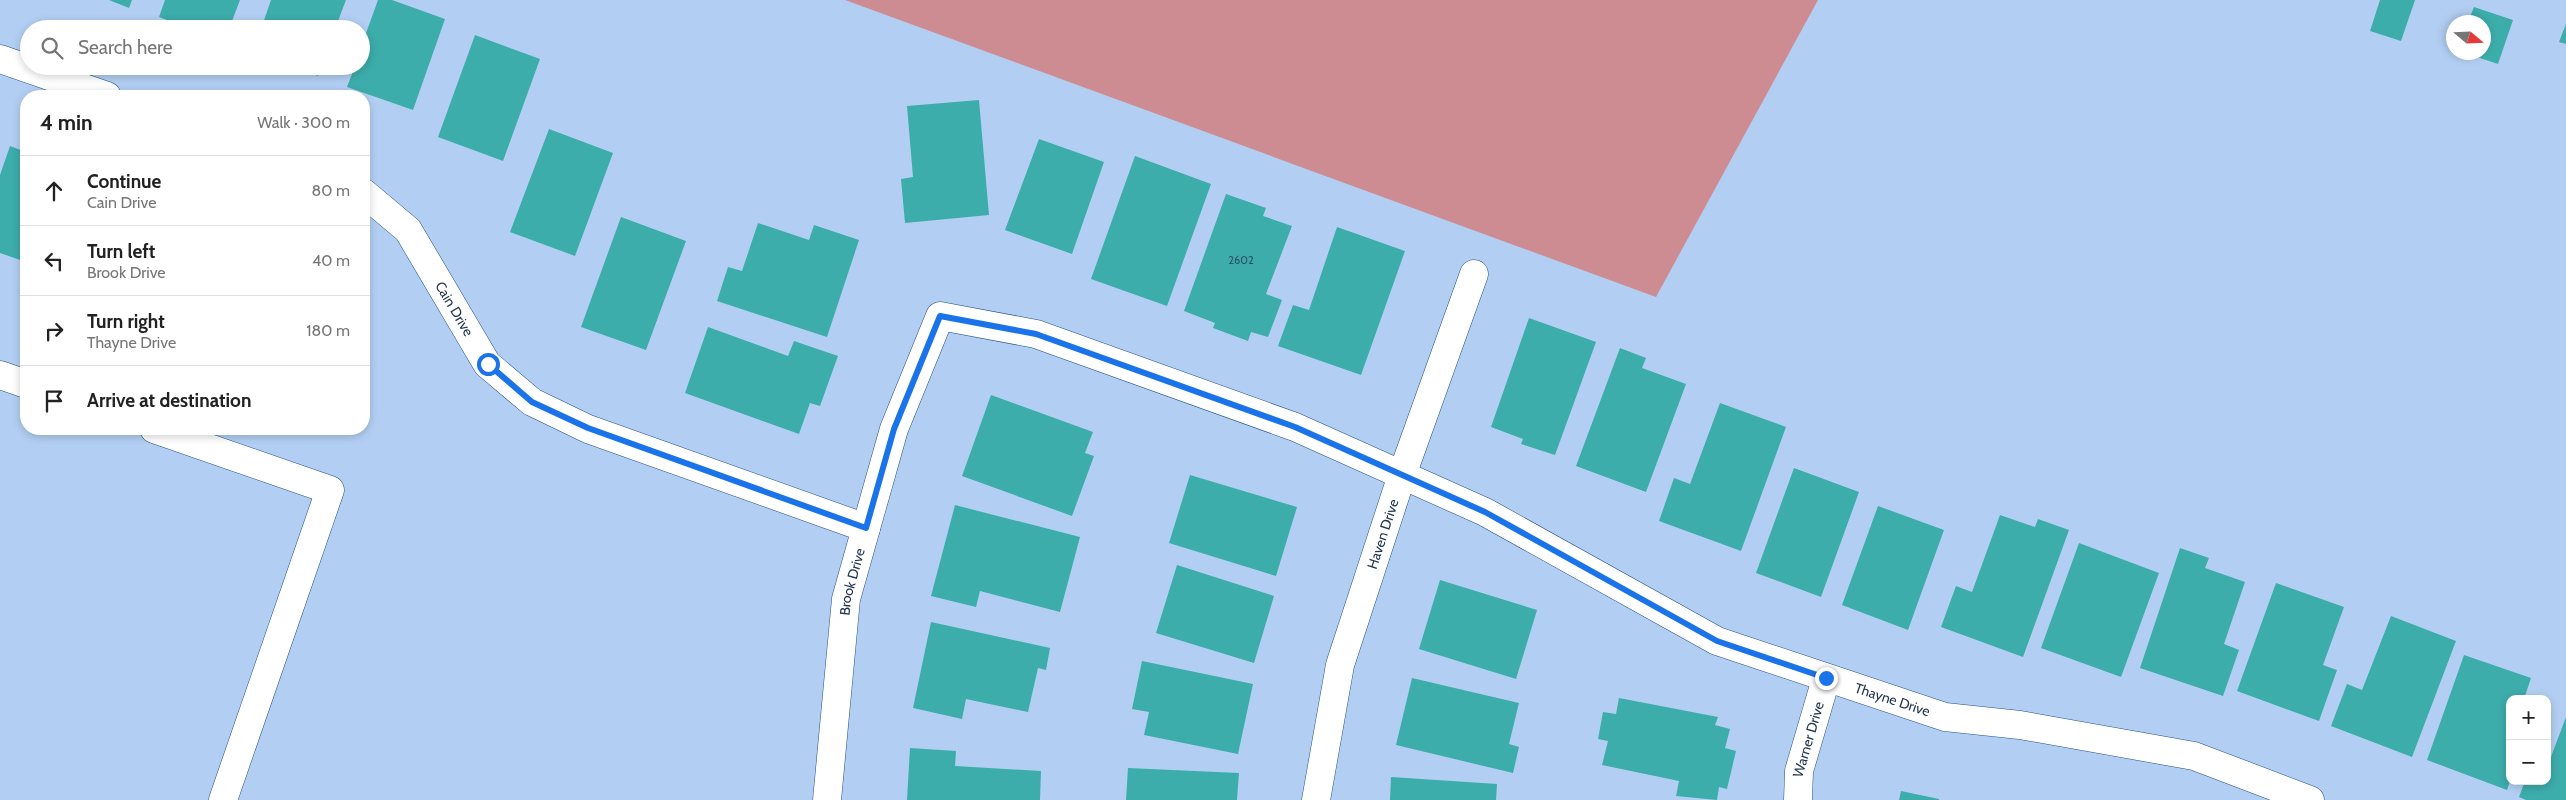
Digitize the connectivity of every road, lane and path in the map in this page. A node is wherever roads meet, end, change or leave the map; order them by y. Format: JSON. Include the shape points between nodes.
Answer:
{"nodes":[{"id":1,"x":0,"y":59,"type":"edge"},
{"id":2,"x":20,"y":66,"type":"edge"},
{"id":3,"x":46,"y":75,"type":"edge"},
{"id":4,"x":90,"y":90,"type":"edge"},
{"id":5,"x":370,"y":198,"type":"edge"},
{"id":6,"x":1474,"y":274,"type":"dead end"},
{"id":7,"x":940,"y":316,"type":"joint"},
{"id":8,"x":0,"y":375,"type":"edge"},
{"id":9,"x":20,"y":382,"type":"edge"},
{"id":10,"x":171,"y":435,"type":"edge"},
{"id":11,"x":1402,"y":475,"type":"junction"},
{"id":12,"x":866,"y":528,"type":"junction"},
{"id":13,"x":1826,"y":678,"type":"junction"},
{"id":14,"x":223,"y":800,"type":"edge"},
{"id":15,"x":827,"y":800,"type":"edge"},
{"id":16,"x":1316,"y":800,"type":"edge"},
{"id":17,"x":1798,"y":800,"type":"edge"},
{"id":18,"x":2310,"y":800,"type":"edge"}],
"edges":[{"from":1,"to":2,"type":"street"},
{"from":3,"to":4,"type":"street"},
{"from":5,"to":12,"type":"street","name":"Cain Drive","via":[[408,230],[488,364],[532,402],[588,428]]},
{"from":6,"to":11,"type":"street","name":"Haven Drive"},
{"from":7,"to":11,"type":"street","name":"Thayne Drive","via":[[1036,334],[1295,427]]},
{"from":7,"to":12,"type":"street","name":"Brook Drive","via":[[894,429]]},
{"from":8,"to":9,"type":"street"},
{"from":10,"to":14,"type":"street","via":[[330,490]]},
{"from":11,"to":13,"type":"street","name":"Thayne Drive","via":[[1485,512],[1717,641]]},
{"from":11,"to":16,"type":"street","name":"Haven Drive","via":[[1340,665]]},
{"from":12,"to":15,"type":"street","name":"Brook Drive","via":[[846,599]]},
{"from":13,"to":17,"type":"street","name":"Warner Drive","via":[[1799,771]]},
{"from":13,"to":18,"type":"street","name":"Thayne Drive","via":[[1945,717],[2020,725],[2194,756]]}]}
